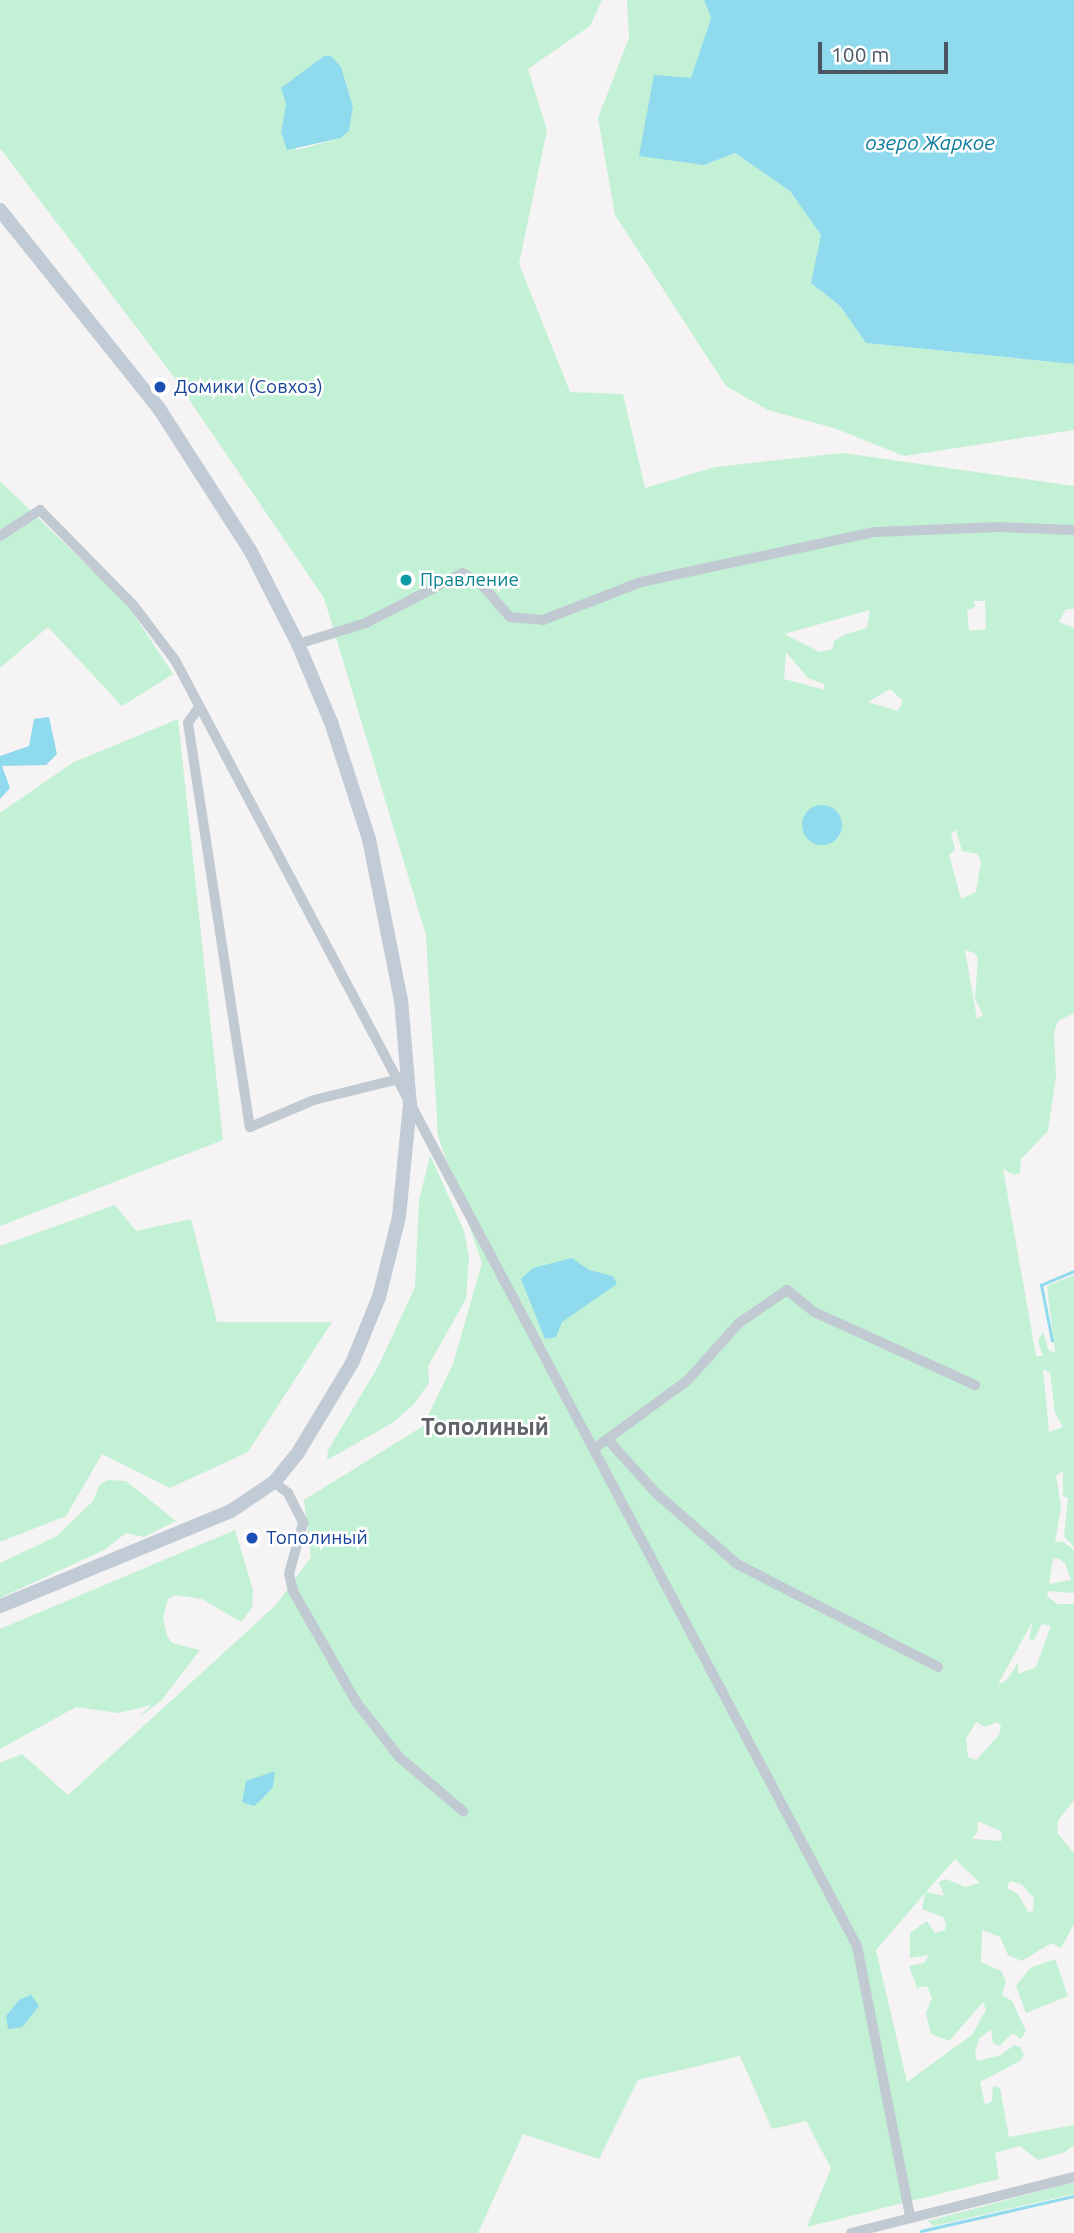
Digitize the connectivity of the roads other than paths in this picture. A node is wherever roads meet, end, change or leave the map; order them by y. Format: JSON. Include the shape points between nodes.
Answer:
{"nodes":[{"id":1,"x":0,"y":210,"type":"edge"},
{"id":2,"x":1074,"y":530,"type":"edge"},
{"id":3,"x":0,"y":536,"type":"edge"},
{"id":4,"x":298,"y":644,"type":"junction"},
{"id":5,"x":200,"y":707,"type":"junction"},
{"id":6,"x":404,"y":1078,"type":"junction"},
{"id":7,"x":410,"y":1104,"type":"junction"},
{"id":8,"x":975,"y":1385,"type":"dead end"},
{"id":9,"x":608,"y":1440,"type":"junction"},
{"id":10,"x":595,"y":1448,"type":"junction"},
{"id":11,"x":274,"y":1482,"type":"junction"},
{"id":12,"x":0,"y":1606,"type":"edge"},
{"id":13,"x":939,"y":1667,"type":"dead end"},
{"id":14,"x":463,"y":1811,"type":"dead end"},
{"id":15,"x":1074,"y":2177,"type":"edge"},
{"id":16,"x":910,"y":2216,"type":"junction"},
{"id":17,"x":851,"y":2233,"type":"edge"}],
"edges":[{"from":1,"to":4,"type":"street","via":[[160,410],[244,540]]},
{"from":2,"to":4,"type":"street","via":[[999,527],[875,533],[641,582],[543,620],[510,617],[481,584],[463,573],[366,623]]},
{"from":3,"to":5,"type":"street","via":[[40,510],[140,613],[175,660]]},
{"from":4,"to":6,"type":"street","via":[[331,722],[369,839],[389,928]]},
{"from":5,"to":6,"type":"street"},
{"from":5,"to":6,"type":"street","via":[[188,723],[250,1127],[314,1100]]},
{"from":6,"to":7,"type":"street"},
{"from":7,"to":10,"type":"street"},
{"from":7,"to":11,"type":"street","via":[[399,1217],[379,1297],[333,1399]]},
{"from":8,"to":9,"type":"street","via":[[814,1312],[787,1290],[739,1324],[687,1381]]},
{"from":9,"to":10,"type":"street"},
{"from":9,"to":13,"type":"street","via":[[656,1493],[737,1564]]},
{"from":10,"to":16,"type":"street","via":[[857,1946]]},
{"from":11,"to":12,"type":"street","via":[[231,1511]]},
{"from":11,"to":14,"type":"street","via":[[288,1493],[303,1523],[289,1574],[293,1591],[357,1703],[399,1757]]},
{"from":15,"to":16,"type":"street"},
{"from":16,"to":17,"type":"street"}]}
